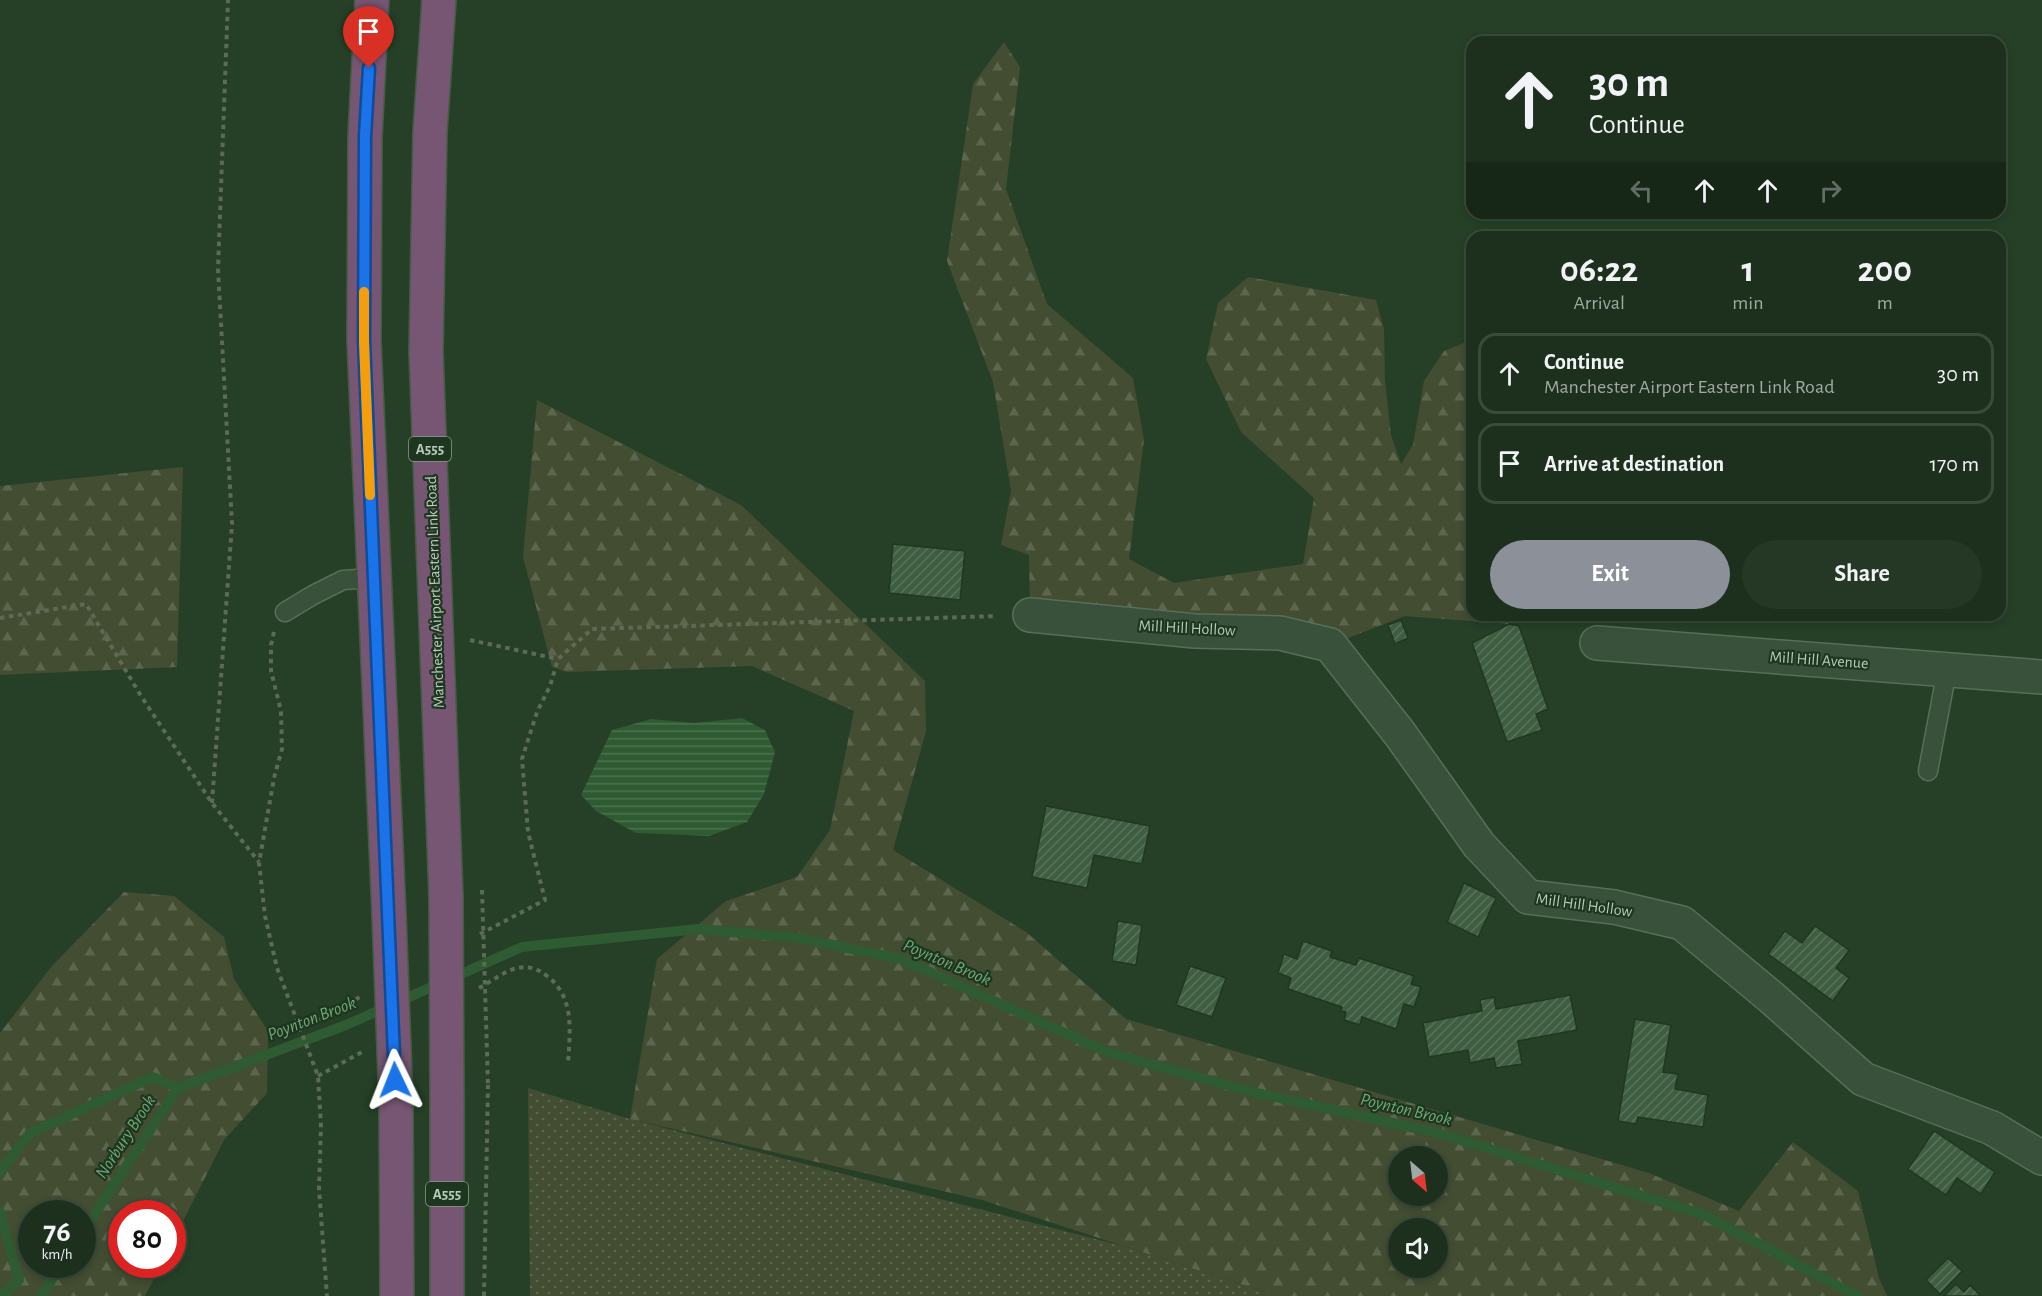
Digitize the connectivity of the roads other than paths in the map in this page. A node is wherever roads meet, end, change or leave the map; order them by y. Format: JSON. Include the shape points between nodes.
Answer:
{"nodes":[{"id":1,"x":372,"y":0,"type":"edge"},
{"id":2,"x":439,"y":0,"type":"edge"},
{"id":3,"x":374,"y":578,"type":"junction"},
{"id":4,"x":285,"y":612,"type":"road end"},
{"id":5,"x":1030,"y":615,"type":"road end"},
{"id":6,"x":1597,"y":643,"type":"dead end"},
{"id":7,"x":1947,"y":670,"type":"junction"},
{"id":8,"x":2042,"y":677,"type":"edge"},
{"id":9,"x":1928,"y":771,"type":"dead end"},
{"id":10,"x":2042,"y":1158,"type":"edge"},
{"id":11,"x":397,"y":1296,"type":"edge"},
{"id":12,"x":447,"y":1296,"type":"edge"}],
"edges":[{"from":1,"to":3,"type":"highway","via":[[365,136],[364,341]]},
{"from":2,"to":12,"type":"highway","name":"Manchester Airport Eastern Link Road","number":"A555","bridge":true,"via":[[430,132],[426,351],[446,897]]},
{"from":3,"to":4,"type":"lane","via":[[343,580]]},
{"from":3,"to":11,"type":"highway","bridge":true,"via":[[396,1103]]},
{"from":5,"to":10,"type":"street","name":"Mill Hill Hollow","via":[[1196,631],[1280,633],[1330,645],[1479,845],[1528,897],[1614,907],[1682,923],[1863,1079],[1992,1128]]},
{"from":6,"to":7,"type":"street","name":"Mill Hill Avenue"},
{"from":7,"to":8,"type":"street","name":"Mill Hill Avenue"},
{"from":7,"to":9,"type":"lane"}]}
